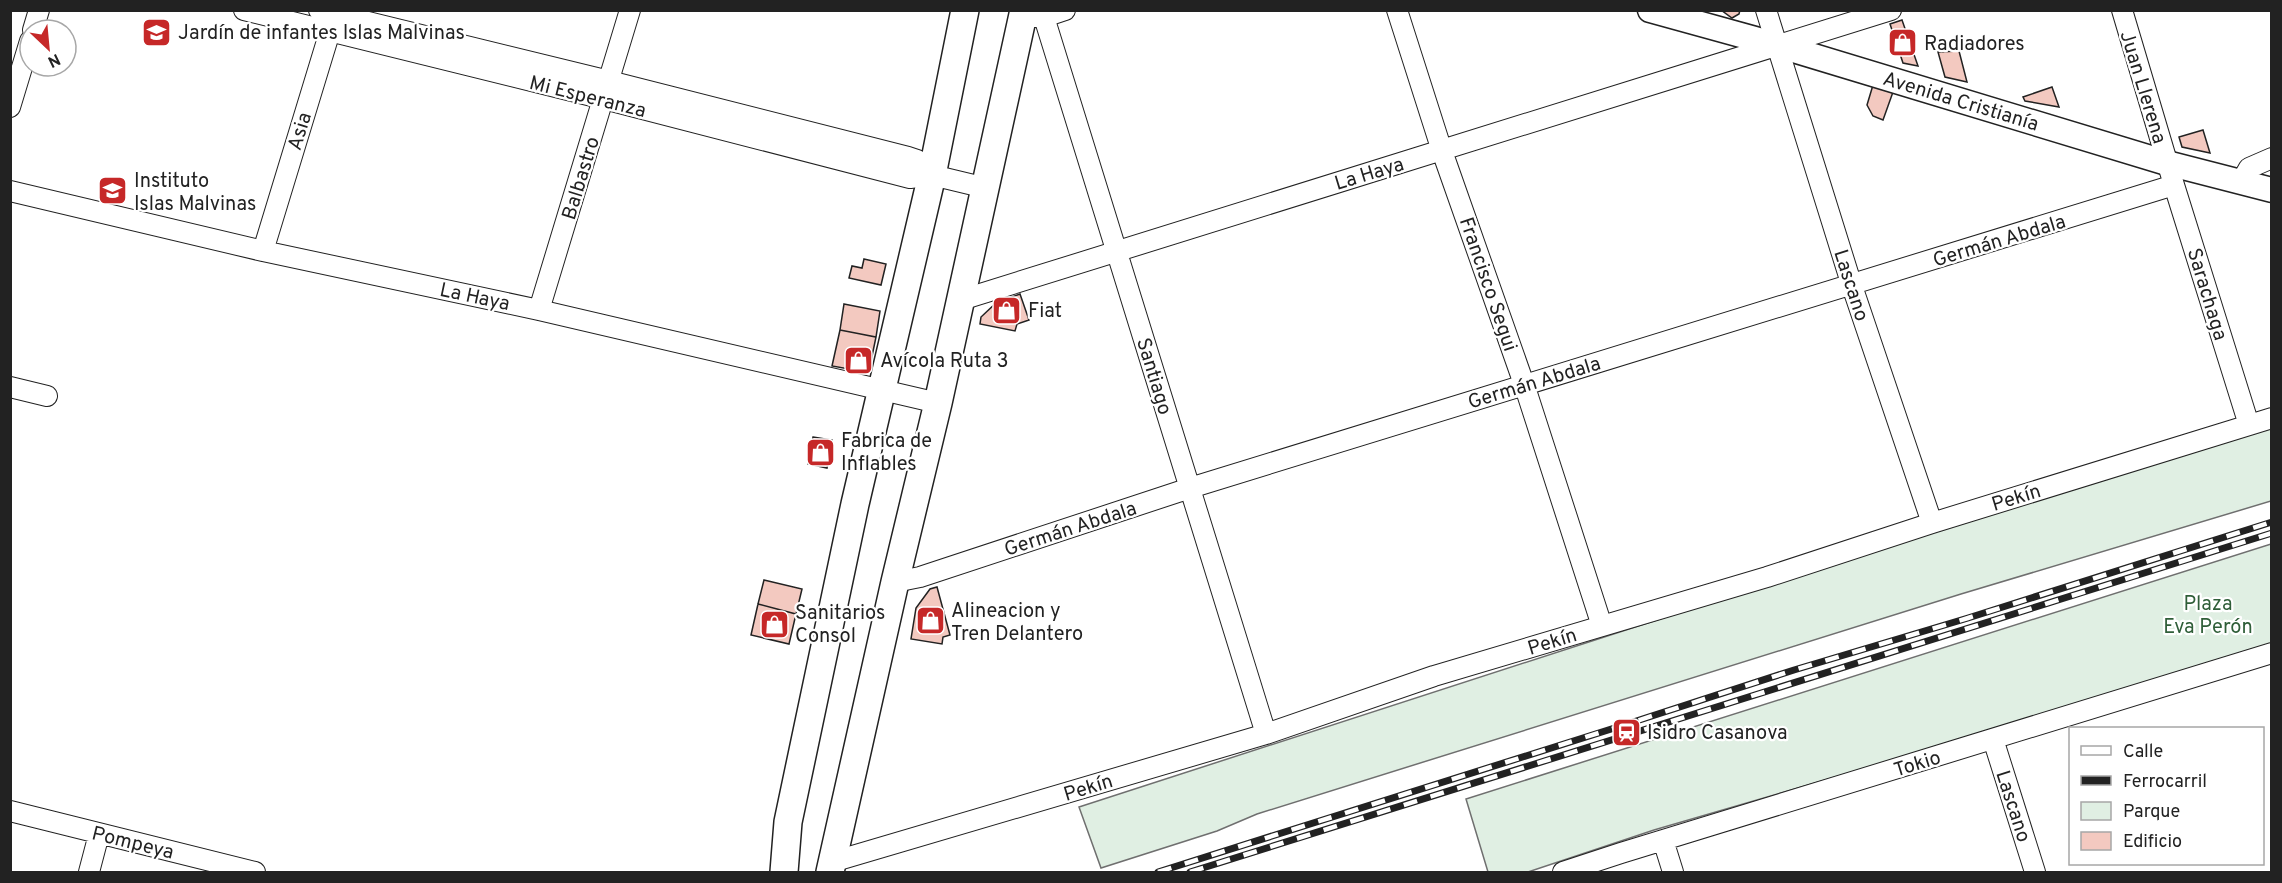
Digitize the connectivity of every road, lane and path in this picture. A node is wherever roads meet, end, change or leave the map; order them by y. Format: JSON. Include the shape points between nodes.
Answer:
{"nodes":[{"id":1,"x":244,"y":10,"type":"edge"},
{"id":2,"x":630,"y":10,"type":"edge"},
{"id":3,"x":965,"y":10,"type":"edge"},
{"id":4,"x":1065,"y":10,"type":"edge"},
{"id":5,"x":1398,"y":10,"type":"edge"},
{"id":6,"x":1650,"y":10,"type":"edge"},
{"id":7,"x":1766,"y":10,"type":"edge"},
{"id":8,"x":1891,"y":10,"type":"edge"},
{"id":9,"x":2122,"y":10,"type":"edge"},
{"id":10,"x":1030,"y":15,"type":"edge"},
{"id":11,"x":330,"y":16,"type":"edge"},
{"id":12,"x":1777,"y":45,"type":"junction"},
{"id":13,"x":19,"y":78,"type":"edge"},
{"id":14,"x":607,"y":90,"type":"junction"},
{"id":15,"x":10,"y":107,"type":"edge"},
{"id":16,"x":1442,"y":151,"type":"junction"},
{"id":17,"x":2271,"y":158,"type":"edge"},
{"id":18,"x":2170,"y":174,"type":"junction"},
{"id":19,"x":932,"y":175,"type":"junction"},
{"id":20,"x":2241,"y":182,"type":"junction"},
{"id":21,"x":986,"y":188,"type":"junction"},
{"id":22,"x":2271,"y":190,"type":"edge"},
{"id":23,"x":10,"y":191,"type":"edge"},
{"id":24,"x":1116,"y":250,"type":"junction"},
{"id":25,"x":264,"y":251,"type":"junction"},
{"id":26,"x":1852,"y":286,"type":"junction"},
{"id":27,"x":961,"y":300,"type":"junction"},
{"id":28,"x":539,"y":310,"type":"junction"},
{"id":29,"x":1524,"y":384,"type":"junction"},
{"id":30,"x":10,"y":387,"type":"edge"},
{"id":31,"x":882,"y":390,"type":"junction"},
{"id":32,"x":47,"y":396,"type":"dead end"},
{"id":33,"x":938,"y":403,"type":"junction"},
{"id":34,"x":2271,"y":418,"type":"edge"},
{"id":35,"x":2249,"y":425,"type":"junction"},
{"id":36,"x":1190,"y":488,"type":"junction"},
{"id":37,"x":1932,"y":523,"type":"junction"},
{"id":38,"x":895,"y":582,"type":"junction"},
{"id":39,"x":1602,"y":626,"type":"junction"},
{"id":40,"x":2271,"y":652,"type":"edge"},
{"id":41,"x":1266,"y":734,"type":"junction"},
{"id":42,"x":1993,"y":740,"type":"junction"},
{"id":43,"x":10,"y":812,"type":"edge"},
{"id":44,"x":99,"y":834,"type":"junction"},
{"id":45,"x":1663,"y":840,"type":"junction"},
{"id":46,"x":831,"y":868,"type":"edge"},
{"id":47,"x":89,"y":873,"type":"edge"},
{"id":48,"x":255,"y":873,"type":"edge"},
{"id":49,"x":784,"y":873,"type":"edge"},
{"id":50,"x":1563,"y":873,"type":"edge"},
{"id":51,"x":1673,"y":873,"type":"edge"},
{"id":52,"x":2035,"y":873,"type":"edge"}],
"edges":[{"from":1,"to":11,"type":"street","name":"Mi Esperanza"},
{"from":2,"to":14,"type":"street","name":"Balbastro"},
{"from":3,"to":19,"type":"highway"},
{"from":4,"to":10,"type":"street"},
{"from":5,"to":16,"type":"street","name":"Francisco Segui"},
{"from":6,"to":12,"type":"main road","name":"Avenida Cristianía"},
{"from":7,"to":12,"type":"street","name":"Lascano"},
{"from":8,"to":12,"type":"street","name":"La Haya"},
{"from":9,"to":18,"type":"street","name":"Juan Llerena"},
{"from":10,"to":21,"type":"highway"},
{"from":10,"to":24,"type":"street","name":"Santiago"},
{"from":11,"to":14,"type":"street","name":"Mi Esperanza"},
{"from":11,"to":25,"type":"street","name":"Asia"},
{"from":12,"to":16,"type":"street","name":"La Haya"},
{"from":12,"to":18,"type":"main road","name":"Avenida Cristianía"},
{"from":12,"to":26,"type":"street","name":"Lascano"},
{"from":13,"to":15,"type":"street"},
{"from":14,"to":19,"type":"street","name":"Mi Esperanza","via":[[917,160]]},
{"from":14,"to":28,"type":"street","name":"Balbastro"},
{"from":16,"to":24,"type":"street","name":"La Haya"},
{"from":16,"to":29,"type":"street","name":"Francisco Segui"},
{"from":17,"to":20,"type":"street","via":[[2249,168]]},
{"from":18,"to":20,"type":"main road","name":"Avenida Cristianía"},
{"from":18,"to":26,"type":"street","name":"Germán Abdala"},
{"from":18,"to":35,"type":"street","name":"Sarachaga"},
{"from":19,"to":21,"type":"street","name":"Mi Esperanza"},
{"from":19,"to":31,"type":"highway"},
{"from":20,"to":22,"type":"main road","name":"Avenida Cristianía"},
{"from":21,"to":27,"type":"highway"},
{"from":23,"to":25,"type":"street","name":"La Haya"},
{"from":24,"to":27,"type":"street","name":"La Haya"},
{"from":24,"to":36,"type":"street","name":"Santiago"},
{"from":25,"to":28,"type":"street","name":"La Haya"},
{"from":26,"to":29,"type":"street","name":"Germán Abdala"},
{"from":26,"to":37,"type":"street","name":"Lascano"},
{"from":27,"to":33,"type":"highway"},
{"from":28,"to":31,"type":"street","name":"La Haya"},
{"from":29,"to":36,"type":"street","name":"Germán Abdala"},
{"from":29,"to":39,"type":"street","name":"Francisco Segui"},
{"from":30,"to":32,"type":"street"},
{"from":31,"to":33,"type":"street","name":"La Haya"},
{"from":31,"to":49,"type":"highway","via":[[788,822]]},
{"from":33,"to":38,"type":"highway"},
{"from":34,"to":35,"type":"street","name":"Pekín"},
{"from":35,"to":37,"type":"street","name":"Pekín"},
{"from":36,"to":38,"type":"street","name":"Germán Abdala"},
{"from":36,"to":41,"type":"street","name":"Santiago"},
{"from":37,"to":39,"type":"street","name":"Pekín"},
{"from":38,"to":46,"type":"highway"},
{"from":39,"to":41,"type":"street","name":"Pekín","via":[[1434,676]]},
{"from":40,"to":42,"type":"street","name":"Tokio"},
{"from":41,"to":46,"type":"street","name":"Pekín"},
{"from":42,"to":45,"type":"street","name":"Tokio"},
{"from":42,"to":52,"type":"street","name":"Lascano"},
{"from":43,"to":44,"type":"street","name":"Pompeya"},
{"from":44,"to":47,"type":"street"},
{"from":44,"to":48,"type":"street","name":"Pompeya"},
{"from":45,"to":50,"type":"street","name":"Tokio"},
{"from":45,"to":51,"type":"street"}]}
